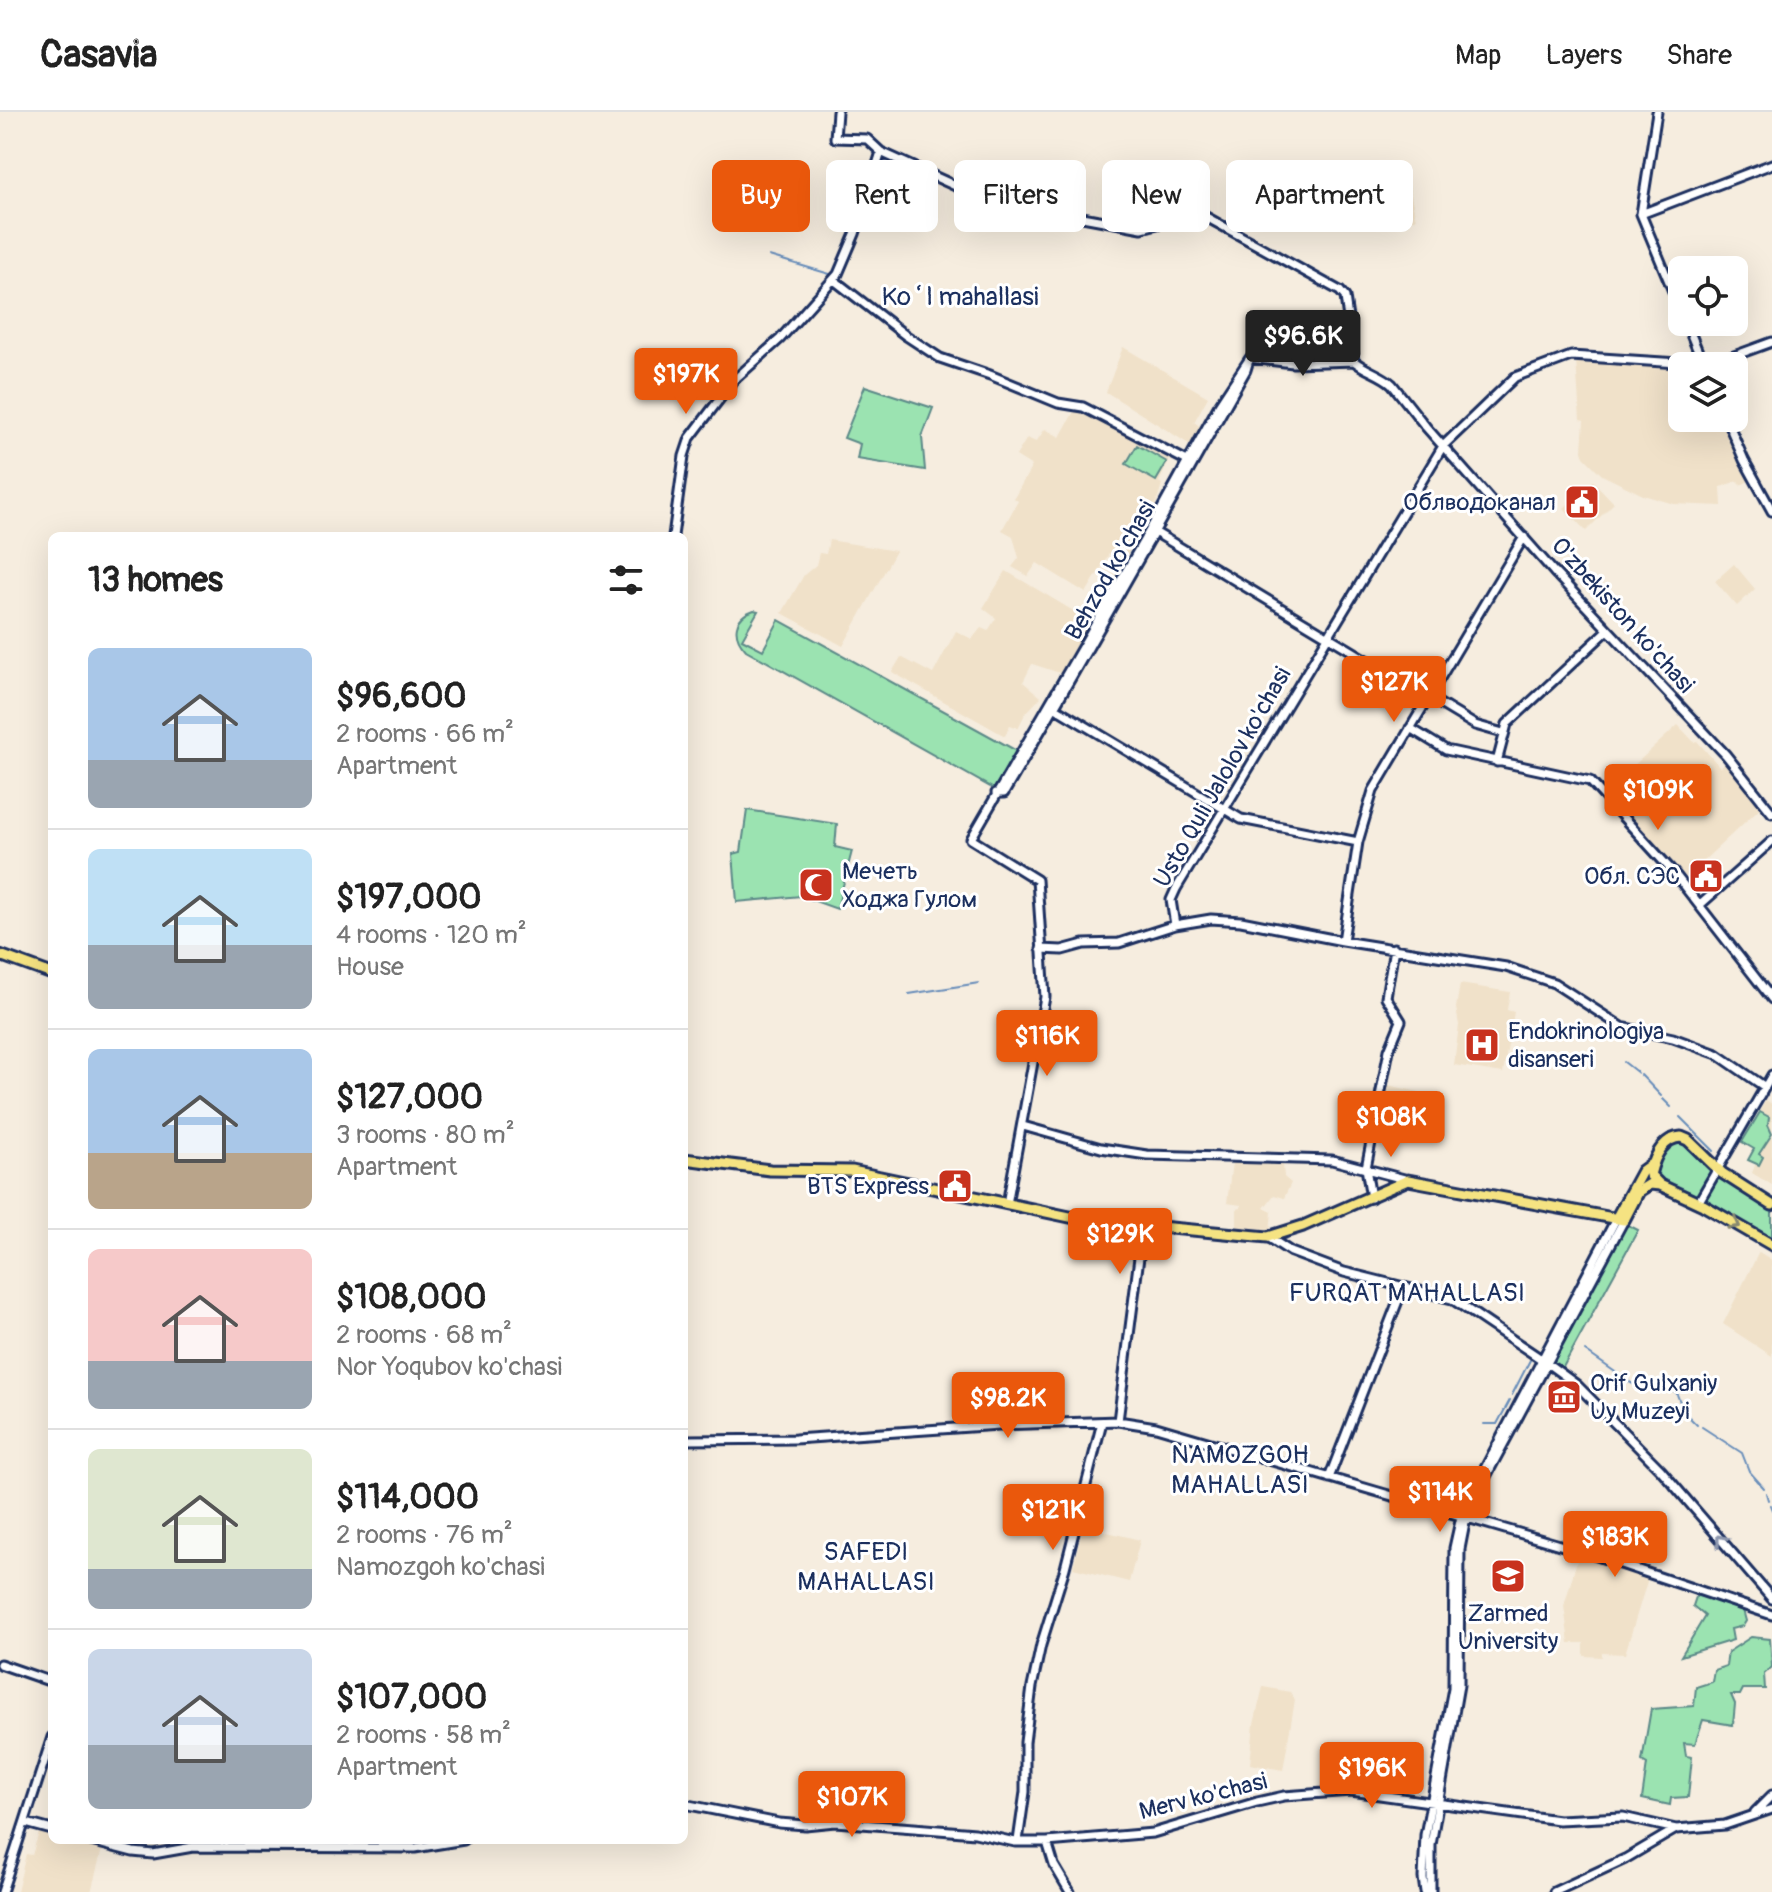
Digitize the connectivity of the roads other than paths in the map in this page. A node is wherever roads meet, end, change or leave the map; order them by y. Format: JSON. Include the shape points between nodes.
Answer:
{"nodes":[{"id":1,"x":837,"y":112,"type":"edge"},
{"id":2,"x":1657,"y":112,"type":"edge"},
{"id":3,"x":881,"y":152,"type":"junction"},
{"id":4,"x":1772,"y":164,"type":"edge"},
{"id":5,"x":1641,"y":214,"type":"junction"},
{"id":6,"x":836,"y":277,"type":"junction"},
{"id":7,"x":1668,"y":279,"type":"edge"},
{"id":8,"x":1772,"y":339,"type":"edge"},
{"id":9,"x":1740,"y":352,"type":"edge"},
{"id":10,"x":1354,"y":361,"type":"junction"},
{"id":11,"x":1668,"y":362,"type":"edge"},
{"id":12,"x":1732,"y":432,"type":"edge"},
{"id":13,"x":1443,"y":446,"type":"junction"},
{"id":14,"x":1191,"y":463,"type":"junction"},
{"id":15,"x":1772,"y":511,"type":"edge"},
{"id":16,"x":1153,"y":531,"type":"junction"},
{"id":17,"x":674,"y":532,"type":"edge"},
{"id":18,"x":1524,"y":537,"type":"junction"},
{"id":19,"x":1608,"y":630,"type":"junction"},
{"id":20,"x":1328,"y":637,"type":"junction"},
{"id":21,"x":1429,"y":696,"type":"junction"},
{"id":22,"x":1054,"y":707,"type":"junction"},
{"id":23,"x":1410,"y":728,"type":"junction"},
{"id":24,"x":1503,"y":733,"type":"junction"},
{"id":25,"x":1497,"y":762,"type":"junction"},
{"id":26,"x":996,"y":793,"type":"junction"},
{"id":27,"x":1226,"y":808,"type":"junction"},
{"id":28,"x":1772,"y":813,"type":"edge"},
{"id":29,"x":1772,"y":841,"type":"edge"},
{"id":30,"x":1358,"y":842,"type":"junction"},
{"id":31,"x":1700,"y":905,"type":"junction"},
{"id":32,"x":1175,"y":925,"type":"junction"},
{"id":33,"x":1343,"y":941,"type":"junction"},
{"id":34,"x":1394,"y":948,"type":"junction"},
{"id":35,"x":1041,"y":949,"type":"junction"},
{"id":36,"x":0,"y":955,"type":"edge"},
{"id":37,"x":48,"y":973,"type":"edge"},
{"id":38,"x":1772,"y":999,"type":"edge"},
{"id":39,"x":1772,"y":1075,"type":"edge"},
{"id":40,"x":1765,"y":1087,"type":"junction"},
{"id":41,"x":1023,"y":1126,"type":"junction"},
{"id":42,"x":688,"y":1160,"type":"edge"},
{"id":43,"x":1653,"y":1163,"type":"junction"},
{"id":44,"x":1719,"y":1164,"type":"junction"},
{"id":45,"x":1366,"y":1168,"type":"junction"},
{"id":46,"x":1408,"y":1180,"type":"junction"},
{"id":47,"x":1660,"y":1185,"type":"junction"},
{"id":48,"x":1371,"y":1198,"type":"junction"},
{"id":49,"x":1698,"y":1203,"type":"junction"},
{"id":50,"x":1007,"y":1204,"type":"junction"},
{"id":51,"x":1772,"y":1205,"type":"edge"},
{"id":52,"x":1620,"y":1218,"type":"junction"},
{"id":53,"x":1143,"y":1226,"type":"junction"},
{"id":54,"x":1268,"y":1237,"type":"junction"},
{"id":55,"x":1772,"y":1245,"type":"edge"},
{"id":56,"x":1403,"y":1288,"type":"junction"},
{"id":57,"x":1545,"y":1361,"type":"junction"},
{"id":58,"x":1118,"y":1421,"type":"junction"},
{"id":59,"x":1102,"y":1422,"type":"junction"},
{"id":60,"x":688,"y":1440,"type":"edge"},
{"id":61,"x":1326,"y":1477,"type":"junction"},
{"id":62,"x":1463,"y":1517,"type":"junction"},
{"id":63,"x":1772,"y":1599,"type":"edge"},
{"id":64,"x":1772,"y":1615,"type":"edge"},
{"id":65,"x":0,"y":1664,"type":"edge"},
{"id":66,"x":48,"y":1681,"type":"edge"},
{"id":67,"x":48,"y":1750,"type":"edge"},
{"id":68,"x":1772,"y":1797,"type":"edge"},
{"id":69,"x":1434,"y":1803,"type":"junction"},
{"id":70,"x":688,"y":1805,"type":"edge"},
{"id":71,"x":1772,"y":1807,"type":"edge"},
{"id":72,"x":1750,"y":1816,"type":"junction"},
{"id":73,"x":26,"y":1823,"type":"junction"},
{"id":74,"x":48,"y":1829,"type":"edge"},
{"id":75,"x":1676,"y":1829,"type":"junction"},
{"id":76,"x":1018,"y":1841,"type":"junction"},
{"id":77,"x":1047,"y":1842,"type":"junction"},
{"id":78,"x":102,"y":1844,"type":"edge"},
{"id":79,"x":440,"y":1844,"type":"edge"},
{"id":80,"x":2,"y":1892,"type":"edge"},
{"id":81,"x":1070,"y":1892,"type":"edge"},
{"id":82,"x":1428,"y":1892,"type":"edge"},
{"id":83,"x":1554,"y":1892,"type":"edge"}],
"edges":[{"from":1,"to":3,"type":"street","via":[[835,138],[867,139]]},
{"from":2,"to":5,"type":"street"},
{"from":3,"to":6,"type":"street"},
{"from":3,"to":10,"type":"street","via":[[991,200],[1142,228],[1199,213],[1213,219],[1343,294]]},
{"from":4,"to":5,"type":"street"},
{"from":5,"to":7,"type":"street"},
{"from":6,"to":14,"type":"street","via":[[940,358],[1058,403],[1083,407]]},
{"from":6,"to":17,"type":"street","via":[[772,348],[734,380],[690,438]]},
{"from":8,"to":9,"type":"street","name":"Usto Quli Jalolov ko'chasi"},
{"from":10,"to":13,"type":"street","name":"O'zbekiston ko'chasi","via":[[1392,384]]},
{"from":10,"to":14,"type":"street","name":"Behzod ko'chasi","via":[[1250,358],[1219,405]]},
{"from":11,"to":13,"type":"street","name":"Usto Quli Jalolov ko'chasi","via":[[1564,358],[1515,377]]},
{"from":12,"to":15,"type":"street"},
{"from":13,"to":18,"type":"street","name":"O'zbekiston ko'chasi"},
{"from":13,"to":20,"type":"street","name":"Usto Quli Jalolov ko'chasi"},
{"from":14,"to":16,"type":"street","name":"Behzod ko'chasi"},
{"from":16,"to":20,"type":"street"},
{"from":16,"to":22,"type":"street","name":"Behzod ko'chasi"},
{"from":16,"to":26,"type":"street","name":"Behzod ko'chasi"},
{"from":18,"to":19,"type":"street","name":"O'zbekiston ko'chasi"},
{"from":18,"to":21,"type":"street"},
{"from":19,"to":24,"type":"street","via":[[1521,709]]},
{"from":19,"to":28,"type":"street","name":"O'zbekiston ko'chasi","via":[[1726,755]]},
{"from":20,"to":21,"type":"street"},
{"from":20,"to":27,"type":"street","name":"Usto Quli Jalolov ko'chasi"},
{"from":21,"to":23,"type":"street"},
{"from":21,"to":24,"type":"street","via":[[1475,725]]},
{"from":22,"to":26,"type":"street","name":"Behzod ko'chasi","via":[[1004,793]]},
{"from":22,"to":27,"type":"street"},
{"from":23,"to":25,"type":"street","via":[[1446,750]]},
{"from":23,"to":30,"type":"street","via":[[1373,791]]},
{"from":24,"to":25,"type":"street"},
{"from":25,"to":31,"type":"street","via":[[1590,781]]},
{"from":26,"to":35,"type":"street","via":[[971,839],[1037,880]]},
{"from":27,"to":30,"type":"street","via":[[1244,820]]},
{"from":27,"to":32,"type":"street","name":"Usto Quli Jalolov ko'chasi","via":[[1171,900]]},
{"from":29,"to":31,"type":"street"},
{"from":30,"to":33,"type":"street"},
{"from":31,"to":38,"type":"street"},
{"from":32,"to":33,"type":"street","via":[[1241,921]]},
{"from":32,"to":35,"type":"street","via":[[1119,943]]},
{"from":33,"to":34,"type":"street"},
{"from":34,"to":40,"type":"street","via":[[1545,978],[1622,1027],[1717,1054]]},
{"from":34,"to":45,"type":"street","via":[[1386,997],[1401,1021],[1389,1050]]},
{"from":35,"to":41,"type":"street","via":[[1046,993]]},
{"from":36,"to":37,"type":"main road"},
{"from":39,"to":40,"type":"street"},
{"from":40,"to":44,"type":"street"},
{"from":41,"to":45,"type":"street","via":[[1147,1155],[1315,1159]]},
{"from":41,"to":50,"type":"street"},
{"from":42,"to":50,"type":"main road","via":[[770,1170],[852,1171]]},
{"from":43,"to":44,"type":"main road","via":[[1664,1144],[1677,1136]]},
{"from":43,"to":47,"type":"main road","via":[[1650,1175]]},
{"from":43,"to":52,"type":"main road","via":[[1642,1171]]},
{"from":44,"to":49,"type":"street"},
{"from":44,"to":51,"type":"main road"},
{"from":45,"to":46,"type":"street"},
{"from":45,"to":48,"type":"street"},
{"from":46,"to":48,"type":"main road"},
{"from":46,"to":52,"type":"main road"},
{"from":47,"to":49,"type":"main road"},
{"from":47,"to":52,"type":"main road","via":[[1639,1191]]},
{"from":48,"to":54,"type":"main road"},
{"from":49,"to":55,"type":"main road","one_way":true},
{"from":50,"to":53,"type":"main road"},
{"from":52,"to":57,"type":"street"},
{"from":53,"to":54,"type":"main road"},
{"from":53,"to":58,"type":"street"},
{"from":54,"to":56,"type":"street","via":[[1291,1252]]},
{"from":56,"to":57,"type":"street","via":[[1452,1299]]},
{"from":56,"to":61,"type":"street"},
{"from":57,"to":62,"type":"street"},
{"from":63,"to":57,"type":"street","one_way":true,"via":[[1660,1469],[1577,1385]]},
{"from":58,"to":59,"type":"street"},
{"from":58,"to":61,"type":"street","via":[[1156,1427]]},
{"from":59,"to":60,"type":"street"},
{"from":59,"to":76,"type":"street","via":[[1032,1687]]},
{"from":61,"to":62,"type":"street"},
{"from":62,"to":64,"type":"street"},
{"from":62,"to":69,"type":"street","via":[[1454,1548],[1453,1688]]},
{"from":65,"to":66,"type":"street"},
{"from":67,"to":73,"type":"street"},
{"from":68,"to":71,"type":"street"},
{"from":68,"to":72,"type":"street"},
{"from":69,"to":75,"type":"street","via":[[1558,1820],[1623,1817]]},
{"from":69,"to":77,"type":"street","name":"Merv ko'chasi","via":[[1351,1791],[1314,1793],[1257,1802],[1153,1833]]},
{"from":69,"to":82,"type":"street","via":[[1425,1835],[1423,1878]]},
{"from":70,"to":76,"type":"street","name":"Merv ko'chasi","via":[[779,1823],[898,1826]]},
{"from":71,"to":72,"type":"street"},
{"from":72,"to":75,"type":"street"},
{"from":73,"to":74,"type":"street"},
{"from":73,"to":80,"type":"street"},
{"from":75,"to":83,"type":"street"},
{"from":76,"to":77,"type":"street","name":"Merv ko'chasi"},
{"from":77,"to":81,"type":"street"},
{"from":78,"to":79,"type":"street","via":[[153,1854],[193,1847]]}]}
